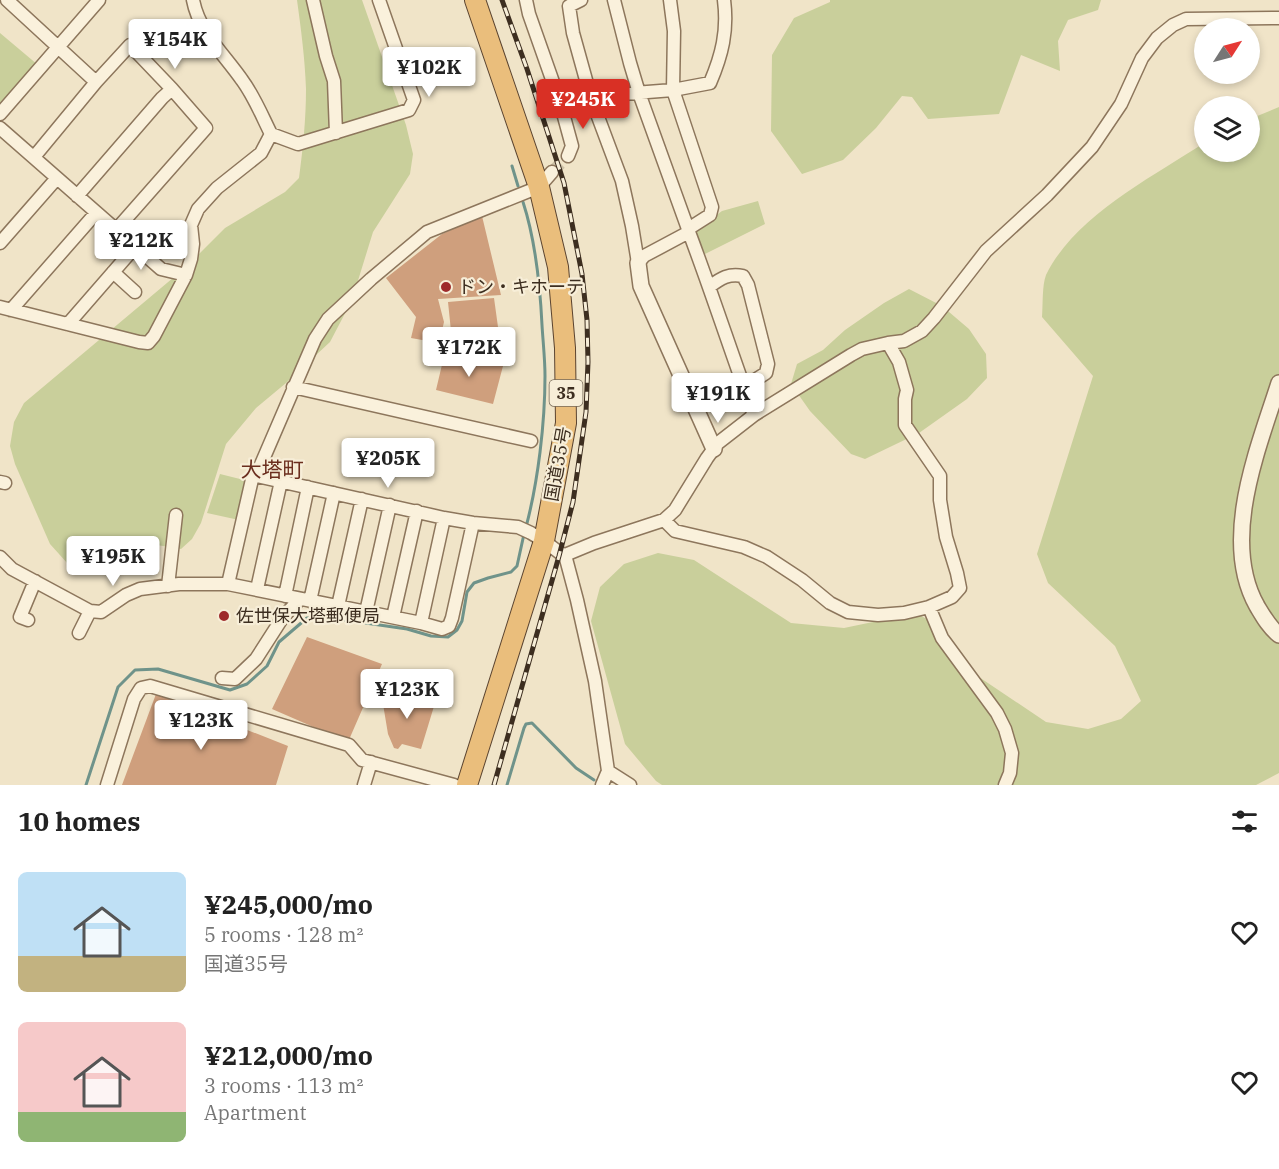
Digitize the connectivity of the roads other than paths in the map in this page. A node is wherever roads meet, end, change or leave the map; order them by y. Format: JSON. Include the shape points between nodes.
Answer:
{"nodes":[{"id":1,"x":7,"y":0,"type":"edge"},
{"id":2,"x":99,"y":0,"type":"edge"},
{"id":3,"x":193,"y":0,"type":"edge"},
{"id":4,"x":314,"y":0,"type":"edge"},
{"id":5,"x":379,"y":0,"type":"edge"},
{"id":6,"x":475,"y":0,"type":"edge"},
{"id":7,"x":526,"y":0,"type":"edge"},
{"id":8,"x":581,"y":0,"type":"edge"},
{"id":9,"x":614,"y":0,"type":"edge"},
{"id":10,"x":670,"y":0,"type":"edge"},
{"id":11,"x":724,"y":0,"type":"edge"},
{"id":12,"x":567,"y":3,"type":"edge"},
{"id":13,"x":1279,"y":18,"type":"edge"},
{"id":14,"x":58,"y":47,"type":"junction"},
{"id":15,"x":96,"y":82,"type":"junction"},
{"id":16,"x":172,"y":89,"type":"junction"},
{"id":17,"x":673,"y":90,"type":"junction"},
{"id":18,"x":639,"y":93,"type":"junction"},
{"id":19,"x":591,"y":98,"type":"junction"},
{"id":20,"x":560,"y":102,"type":"junction"},
{"id":21,"x":0,"y":114,"type":"edge"},
{"id":22,"x":4,"y":132,"type":"edge"},
{"id":23,"x":336,"y":133,"type":"junction"},
{"id":24,"x":272,"y":134,"type":"junction"},
{"id":25,"x":0,"y":145,"type":"edge"},
{"id":26,"x":568,"y":156,"type":"dead end"},
{"id":27,"x":33,"y":157,"type":"junction"},
{"id":28,"x":57,"y":178,"type":"junction"},
{"id":29,"x":545,"y":179,"type":"junction"},
{"id":30,"x":77,"y":196,"type":"junction"},
{"id":31,"x":96,"y":213,"type":"junction"},
{"id":32,"x":116,"y":230,"type":"junction"},
{"id":33,"x":688,"y":231,"type":"junction"},
{"id":34,"x":0,"y":243,"type":"edge"},
{"id":35,"x":135,"y":247,"type":"junction"},
{"id":36,"x":638,"y":263,"type":"junction"},
{"id":37,"x":113,"y":272,"type":"junction"},
{"id":38,"x":186,"y":276,"type":"junction"},
{"id":39,"x":709,"y":287,"type":"junction"},
{"id":40,"x":135,"y":292,"type":"dead end"},
{"id":41,"x":6,"y":309,"type":"edge"},
{"id":42,"x":68,"y":324,"type":"junction"},
{"id":43,"x":888,"y":343,"type":"junction"},
{"id":44,"x":1279,"y":383,"type":"edge"},
{"id":45,"x":293,"y":387,"type":"junction"},
{"id":46,"x":744,"y":387,"type":"junction"},
{"id":47,"x":754,"y":415,"type":"junction"},
{"id":48,"x":531,"y":441,"type":"dead end"},
{"id":49,"x":714,"y":449,"type":"junction"},
{"id":50,"x":255,"y":476,"type":"junction"},
{"id":51,"x":281,"y":481,"type":"junction"},
{"id":52,"x":308,"y":487,"type":"junction"},
{"id":53,"x":334,"y":493,"type":"junction"},
{"id":54,"x":362,"y":499,"type":"junction"},
{"id":55,"x":390,"y":505,"type":"junction"},
{"id":56,"x":417,"y":511,"type":"junction"},
{"id":57,"x":176,"y":514,"type":"dead end"},
{"id":58,"x":444,"y":518,"type":"junction"},
{"id":59,"x":664,"y":520,"type":"junction"},
{"id":60,"x":473,"y":523,"type":"junction"},
{"id":61,"x":537,"y":537,"type":"junction"},
{"id":62,"x":565,"y":555,"type":"junction"},
{"id":63,"x":3,"y":564,"type":"edge"},
{"id":64,"x":35,"y":582,"type":"junction"},
{"id":65,"x":228,"y":584,"type":"junction"},
{"id":66,"x":168,"y":586,"type":"junction"},
{"id":67,"x":257,"y":589,"type":"junction"},
{"id":68,"x":285,"y":596,"type":"junction"},
{"id":69,"x":305,"y":600,"type":"junction"},
{"id":70,"x":338,"y":606,"type":"junction"},
{"id":71,"x":929,"y":607,"type":"junction"},
{"id":72,"x":90,"y":611,"type":"junction"},
{"id":73,"x":366,"y":612,"type":"junction"},
{"id":74,"x":21,"y":617,"type":"dead end"},
{"id":75,"x":393,"y":617,"type":"junction"},
{"id":76,"x":421,"y":623,"type":"junction"},
{"id":77,"x":79,"y":633,"type":"dead end"},
{"id":78,"x":1279,"y":634,"type":"edge"},
{"id":79,"x":222,"y":678,"type":"dead end"},
{"id":80,"x":371,"y":762,"type":"junction"},
{"id":81,"x":608,"y":771,"type":"junction"},
{"id":82,"x":107,"y":785,"type":"edge"},
{"id":83,"x":364,"y":785,"type":"edge"},
{"id":84,"x":454,"y":785,"type":"edge"},
{"id":85,"x":467,"y":785,"type":"edge"},
{"id":86,"x":602,"y":785,"type":"edge"},
{"id":87,"x":630,"y":785,"type":"edge"},
{"id":88,"x":1005,"y":785,"type":"edge"}],
"edges":[{"from":1,"to":14,"type":"street"},
{"from":2,"to":14,"type":"street"},
{"from":3,"to":24,"type":"street","via":[[207,35],[244,82]]},
{"from":4,"to":23,"type":"street","via":[[334,81]]},
{"from":5,"to":23,"type":"street","via":[[414,100],[409,110]]},
{"from":6,"to":29,"type":"highway","name":"国道35号","number":"35"},
{"from":7,"to":20,"type":"street"},
{"from":8,"to":12,"type":"street"},
{"from":9,"to":18,"type":"street"},
{"from":10,"to":17,"type":"street"},
{"from":11,"to":17,"type":"street","via":[[726,25],[710,83]]},
{"from":12,"to":19,"type":"street"},
{"from":13,"to":43,"type":"street","via":[[1186,19],[1157,38],[1092,147],[986,251],[922,331],[904,341]]},
{"from":14,"to":15,"type":"street"},
{"from":14,"to":21,"type":"street"},
{"from":15,"to":16,"type":"street","via":[[130,45]]},
{"from":15,"to":27,"type":"street"},
{"from":16,"to":30,"type":"street"},
{"from":16,"to":32,"type":"street","via":[[206,128]]},
{"from":17,"to":18,"type":"street"},
{"from":17,"to":33,"type":"street","via":[[712,207],[710,215]]},
{"from":18,"to":19,"type":"street"},
{"from":18,"to":33,"type":"street"},
{"from":19,"to":20,"type":"street"},
{"from":19,"to":36,"type":"street","via":[[622,181]]},
{"from":20,"to":26,"type":"street","via":[[572,146]]},
{"from":22,"to":25,"type":"street"},
{"from":22,"to":27,"type":"street"},
{"from":23,"to":24,"type":"street","via":[[298,144]]},
{"from":24,"to":38,"type":"street","via":[[261,153],[217,188],[198,209],[191,225],[193,244]]},
{"from":27,"to":28,"type":"street"},
{"from":28,"to":30,"type":"street"},
{"from":28,"to":34,"type":"street"},
{"from":29,"to":45,"type":"street","via":[[427,232],[328,319]]},
{"from":29,"to":61,"type":"highway","name":"国道35号","number":"35","via":[[566,359],[566,423]]},
{"from":30,"to":31,"type":"street"},
{"from":31,"to":32,"type":"street"},
{"from":31,"to":41,"type":"street"},
{"from":32,"to":35,"type":"street"},
{"from":33,"to":36,"type":"street"},
{"from":33,"to":39,"type":"street"},
{"from":35,"to":37,"type":"street"},
{"from":35,"to":38,"type":"street","via":[[161,269]]},
{"from":36,"to":49,"type":"street","via":[[641,286]]},
{"from":37,"to":40,"type":"street"},
{"from":37,"to":42,"type":"street"},
{"from":38,"to":42,"type":"street","via":[[148,343]]},
{"from":39,"to":46,"type":"street"},
{"from":39,"to":46,"type":"street","via":[[733,274],[743,276],[748,285],[768,364],[766,373]]},
{"from":41,"to":42,"type":"street"},
{"from":43,"to":47,"type":"street","via":[[862,349]]},
{"from":43,"to":71,"type":"street","via":[[899,362],[907,390],[904,425],[940,476],[946,537],[960,588],[952,597]]},
{"from":44,"to":78,"type":"street","via":[[1256,457],[1242,514],[1241,537],[1246,582],[1262,614]]},
{"from":45,"to":48,"type":"street"},
{"from":45,"to":50,"type":"street"},
{"from":46,"to":47,"type":"street"},
{"from":47,"to":49,"type":"street"},
{"from":49,"to":59,"type":"street","via":[[675,510]]},
{"from":50,"to":51,"type":"street"},
{"from":50,"to":65,"type":"street"},
{"from":51,"to":52,"type":"street"},
{"from":51,"to":67,"type":"street"},
{"from":52,"to":53,"type":"street"},
{"from":52,"to":68,"type":"street"},
{"from":53,"to":54,"type":"street"},
{"from":53,"to":69,"type":"street"},
{"from":54,"to":55,"type":"street"},
{"from":54,"to":70,"type":"street"},
{"from":55,"to":56,"type":"street"},
{"from":55,"to":73,"type":"street"},
{"from":56,"to":58,"type":"street"},
{"from":56,"to":75,"type":"street"},
{"from":57,"to":66,"type":"street"},
{"from":58,"to":60,"type":"street"},
{"from":58,"to":76,"type":"street"},
{"from":59,"to":62,"type":"street"},
{"from":59,"to":71,"type":"street","via":[[675,531],[767,557],[848,612],[904,613]]},
{"from":60,"to":61,"type":"street","via":[[518,527]]},
{"from":60,"to":76,"type":"street","via":[[449,626]]},
{"from":61,"to":62,"type":"street"},
{"from":61,"to":85,"type":"highway","name":"国道35号","number":"35"},
{"from":62,"to":81,"type":"street","via":[[595,681]]},
{"from":63,"to":64,"type":"street"},
{"from":64,"to":72,"type":"street"},
{"from":64,"to":74,"type":"street"},
{"from":65,"to":66,"type":"street"},
{"from":65,"to":67,"type":"street"},
{"from":66,"to":72,"type":"street","via":[[140,589],[100,612]]},
{"from":67,"to":68,"type":"street"},
{"from":68,"to":69,"type":"street"},
{"from":69,"to":70,"type":"street"},
{"from":69,"to":79,"type":"street","via":[[283,617],[246,670],[235,679]]},
{"from":70,"to":73,"type":"street"},
{"from":71,"to":88,"type":"street","via":[[942,638],[1005,729],[1011,753]]},
{"from":72,"to":77,"type":"street"},
{"from":73,"to":75,"type":"street"},
{"from":75,"to":76,"type":"street"},
{"from":80,"to":82,"type":"street","via":[[362,760],[349,745],[150,686],[141,688],[134,699]]},
{"from":80,"to":83,"type":"street"},
{"from":80,"to":84,"type":"street"},
{"from":81,"to":86,"type":"street"},
{"from":81,"to":87,"type":"street"}]}
